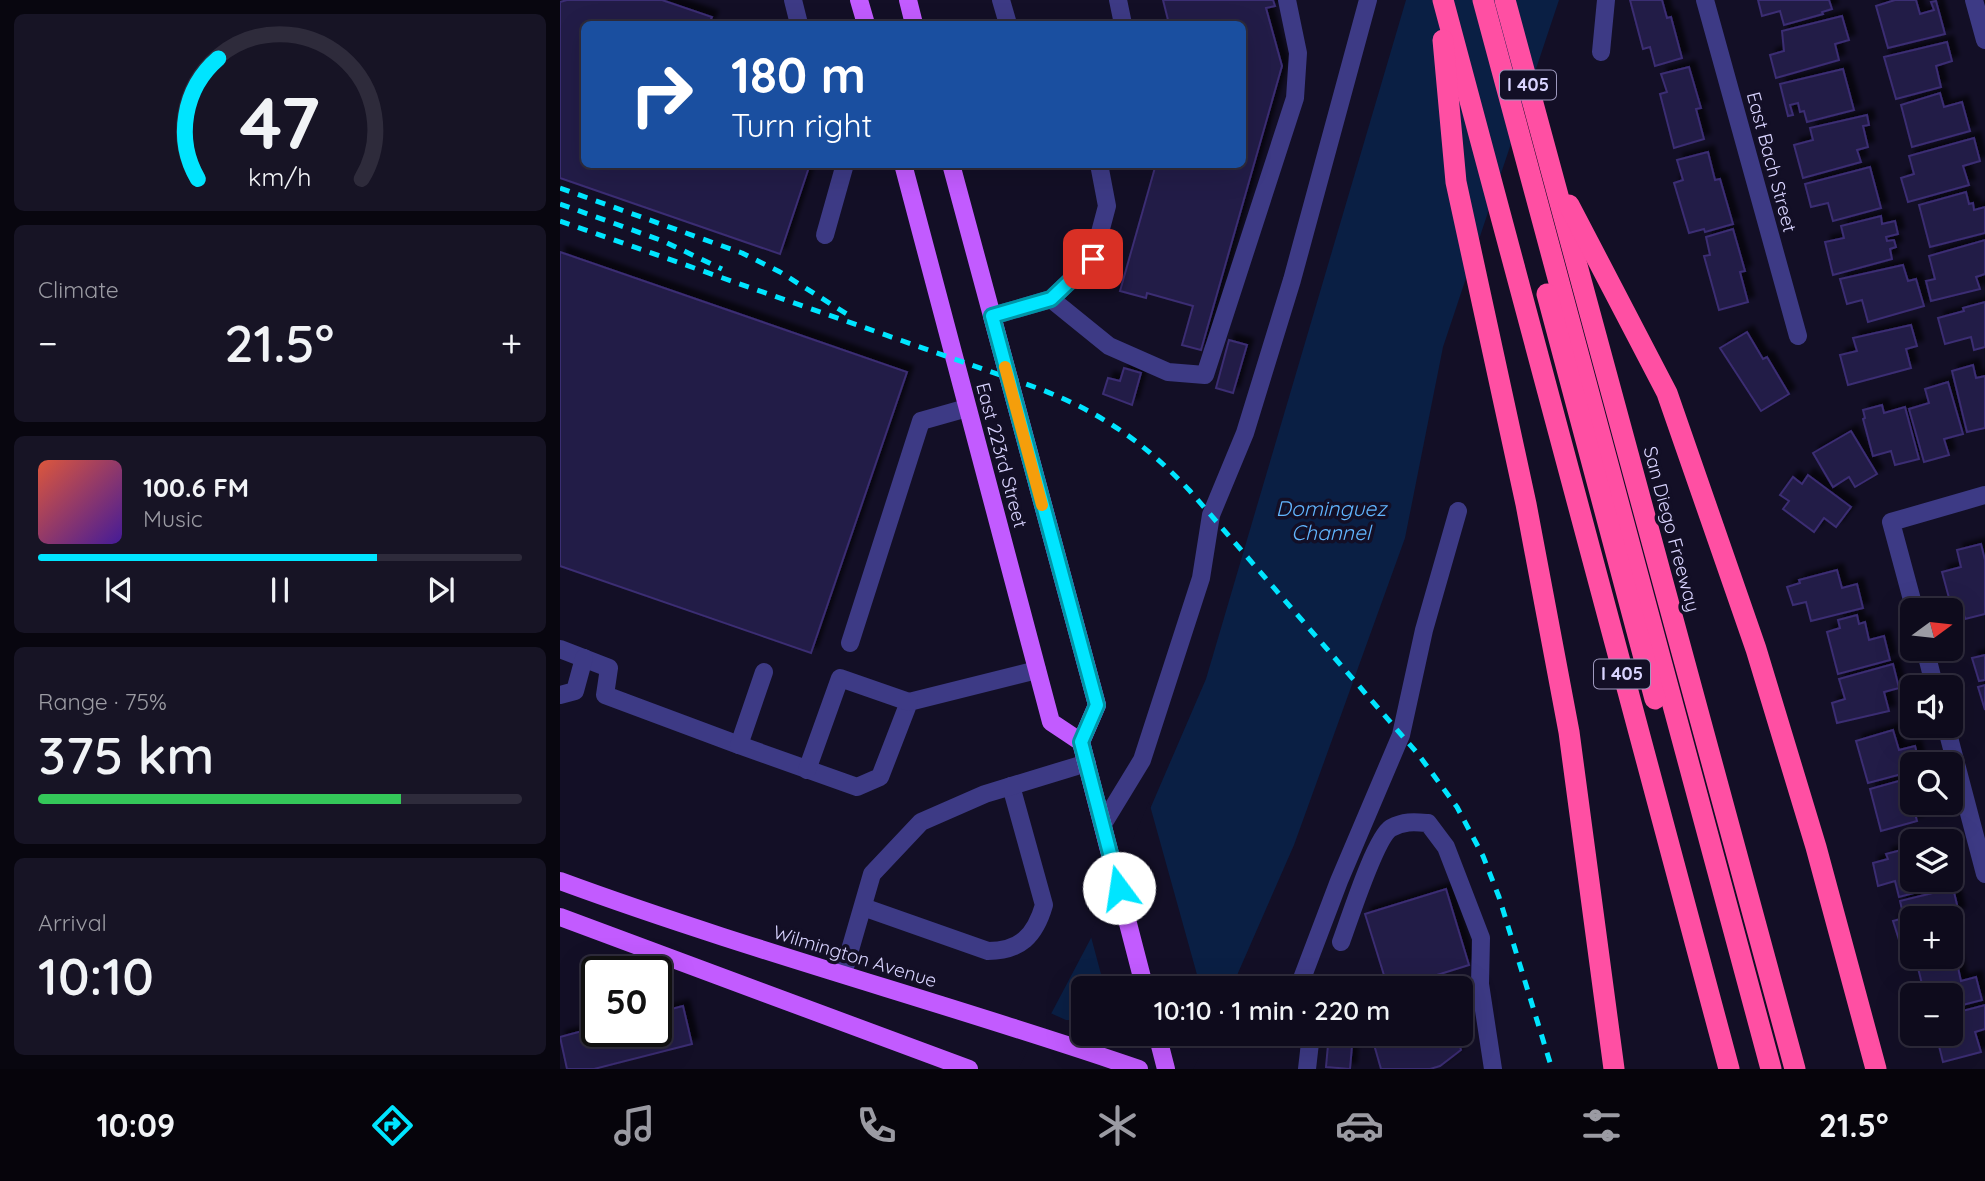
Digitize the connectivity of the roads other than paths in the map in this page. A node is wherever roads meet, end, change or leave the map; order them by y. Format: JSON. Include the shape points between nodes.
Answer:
{"nodes":[{"id":1,"x":793,"y":0,"type":"edge"},
{"id":2,"x":859,"y":0,"type":"edge"},
{"id":3,"x":908,"y":0,"type":"edge"},
{"id":4,"x":1001,"y":0,"type":"edge"},
{"id":5,"x":1118,"y":0,"type":"edge"},
{"id":6,"x":1287,"y":0,"type":"edge"},
{"id":7,"x":1368,"y":0,"type":"edge"},
{"id":8,"x":1441,"y":0,"type":"edge"},
{"id":9,"x":1468,"y":0,"type":"edge"},
{"id":10,"x":1483,"y":0,"type":"edge"},
{"id":11,"x":1505,"y":0,"type":"edge"},
{"id":12,"x":1606,"y":0,"type":"edge"},
{"id":13,"x":1705,"y":0,"type":"edge"},
{"id":14,"x":1974,"y":0,"type":"edge"},
{"id":15,"x":798,"y":21,"type":"edge"},
{"id":16,"x":865,"y":21,"type":"edge"},
{"id":17,"x":913,"y":21,"type":"edge"},
{"id":18,"x":1007,"y":21,"type":"edge"},
{"id":19,"x":1122,"y":21,"type":"edge"},
{"id":20,"x":1985,"y":40,"type":"edge"},
{"id":21,"x":1601,"y":52,"type":"dead end"},
{"id":22,"x":844,"y":168,"type":"edge"},
{"id":23,"x":904,"y":168,"type":"edge"},
{"id":24,"x":952,"y":168,"type":"edge"},
{"id":25,"x":1101,"y":168,"type":"edge"},
{"id":26,"x":1550,"y":169,"type":"junction"},
{"id":27,"x":825,"y":235,"type":"dead end"},
{"id":28,"x":1051,"y":299,"type":"junction"},
{"id":29,"x":992,"y":316,"type":"junction"},
{"id":30,"x":1798,"y":336,"type":"dead end"},
{"id":31,"x":967,"y":408,"type":"junction"},
{"id":32,"x":1985,"y":495,"type":"edge"},
{"id":33,"x":1458,"y":511,"type":"dead end"},
{"id":34,"x":1911,"y":598,"type":"edge"},
{"id":35,"x":850,"y":643,"type":"dead end"},
{"id":36,"x":560,"y":649,"type":"edge"},
{"id":37,"x":584,"y":658,"type":"junction"},
{"id":38,"x":1037,"y":670,"type":"junction"},
{"id":39,"x":764,"y":672,"type":"dead end"},
{"id":40,"x":560,"y":695,"type":"edge"},
{"id":41,"x":909,"y":702,"type":"junction"},
{"id":42,"x":1948,"y":738,"type":"edge"},
{"id":43,"x":1081,"y":742,"type":"junction"},
{"id":44,"x":739,"y":745,"type":"junction"},
{"id":45,"x":1087,"y":764,"type":"junction"},
{"id":46,"x":807,"y":770,"type":"junction"},
{"id":47,"x":1012,"y":786,"type":"junction"},
{"id":48,"x":1103,"y":824,"type":"junction"},
{"id":49,"x":1985,"y":874,"type":"edge"},
{"id":50,"x":560,"y":881,"type":"edge"},
{"id":51,"x":863,"y":907,"type":"junction"},
{"id":52,"x":560,"y":916,"type":"edge"},
{"id":53,"x":1341,"y":942,"type":"dead end"},
{"id":54,"x":843,"y":974,"type":"junction"},
{"id":55,"x":1142,"y":976,"type":"edge"},
{"id":56,"x":1303,"y":976,"type":"edge"},
{"id":57,"x":1160,"y":1046,"type":"edge"},
{"id":58,"x":1310,"y":1046,"type":"edge"},
{"id":59,"x":1728,"y":1064,"type":"edge"},
{"id":60,"x":1762,"y":1066,"type":"edge"},
{"id":61,"x":1794,"y":1066,"type":"edge"},
{"id":62,"x":970,"y":1069,"type":"edge"},
{"id":63,"x":1139,"y":1069,"type":"edge"},
{"id":64,"x":1166,"y":1069,"type":"edge"},
{"id":65,"x":1307,"y":1069,"type":"edge"},
{"id":66,"x":1493,"y":1069,"type":"edge"},
{"id":67,"x":1614,"y":1069,"type":"edge"},
{"id":68,"x":1876,"y":1069,"type":"edge"}],
"edges":[{"from":1,"to":15,"type":"street"},
{"from":2,"to":16,"type":"main road"},
{"from":3,"to":17,"type":"main road"},
{"from":4,"to":18,"type":"street"},
{"from":5,"to":19,"type":"street"},
{"from":6,"to":28,"type":"street","via":[[1298,53],[1295,98],[1205,375],[1168,372],[1109,346]]},
{"from":7,"to":48,"type":"street","via":[[1245,433],[1211,514],[1201,578],[1142,760]]},
{"from":8,"to":59,"type":"highway","number":"I 405"},
{"from":8,"to":67,"type":"highway","via":[[1456,182],[1550,624]]},
{"from":9,"to":60,"type":"highway"},
{"from":10,"to":60,"type":"highway"},
{"from":11,"to":26,"type":"highway","name":"San Diego Freeway","number":"I 405"},
{"from":12,"to":21,"type":"street"},
{"from":13,"to":30,"type":"street","name":"East Bach Street"},
{"from":14,"to":20,"type":"street"},
{"from":22,"to":27,"type":"street"},
{"from":23,"to":31,"type":"main road","name":"East 223rd Street"},
{"from":24,"to":29,"type":"main road","name":"East 223rd Street"},
{"from":25,"to":28,"type":"street","via":[[1107,206],[1093,259]]},
{"from":26,"to":61,"type":"highway","name":"San Diego Freeway","number":"I 405"},
{"from":26,"to":68,"type":"highway","via":[[1667,393],[1756,649]]},
{"from":28,"to":29,"type":"street"},
{"from":29,"to":43,"type":"main road","name":"East 223rd Street","via":[[1097,705]]},
{"from":31,"to":35,"type":"street","via":[[920,421]]},
{"from":31,"to":38,"type":"main road","name":"East 223rd Street"},
{"from":32,"to":34,"type":"street","via":[[1891,522]]},
{"from":33,"to":56,"type":"street","via":[[1424,630],[1401,735]]},
{"from":36,"to":37,"type":"street"},
{"from":37,"to":40,"type":"street","via":[[575,691]]},
{"from":37,"to":44,"type":"street","via":[[609,668],[605,695]]},
{"from":38,"to":41,"type":"street"},
{"from":38,"to":43,"type":"main road","name":"East 223rd Street","via":[[1051,722]]},
{"from":39,"to":44,"type":"street"},
{"from":41,"to":46,"type":"street","via":[[880,777],[857,788]]},
{"from":41,"to":46,"type":"street","via":[[840,678]]},
{"from":42,"to":49,"type":"street"},
{"from":43,"to":45,"type":"main road"},
{"from":44,"to":46,"type":"street"},
{"from":45,"to":47,"type":"street"},
{"from":45,"to":48,"type":"main road"},
{"from":47,"to":51,"type":"street","via":[[920,822],[872,874]]},
{"from":47,"to":51,"type":"street","via":[[1044,905],[1038,925],[1027,938],[1005,951],[988,951]]},
{"from":48,"to":55,"type":"main road"},
{"from":50,"to":54,"type":"main road","name":"Wilmington Avenue"},
{"from":51,"to":54,"type":"street"},
{"from":52,"to":62,"type":"main road"},
{"from":53,"to":66,"type":"street","via":[[1388,830],[1408,821],[1428,823],[1446,847],[1481,937],[1480,984]]},
{"from":54,"to":63,"type":"main road","name":"Wilmington Avenue"},
{"from":57,"to":64,"type":"main road"},
{"from":58,"to":65,"type":"street"}]}
